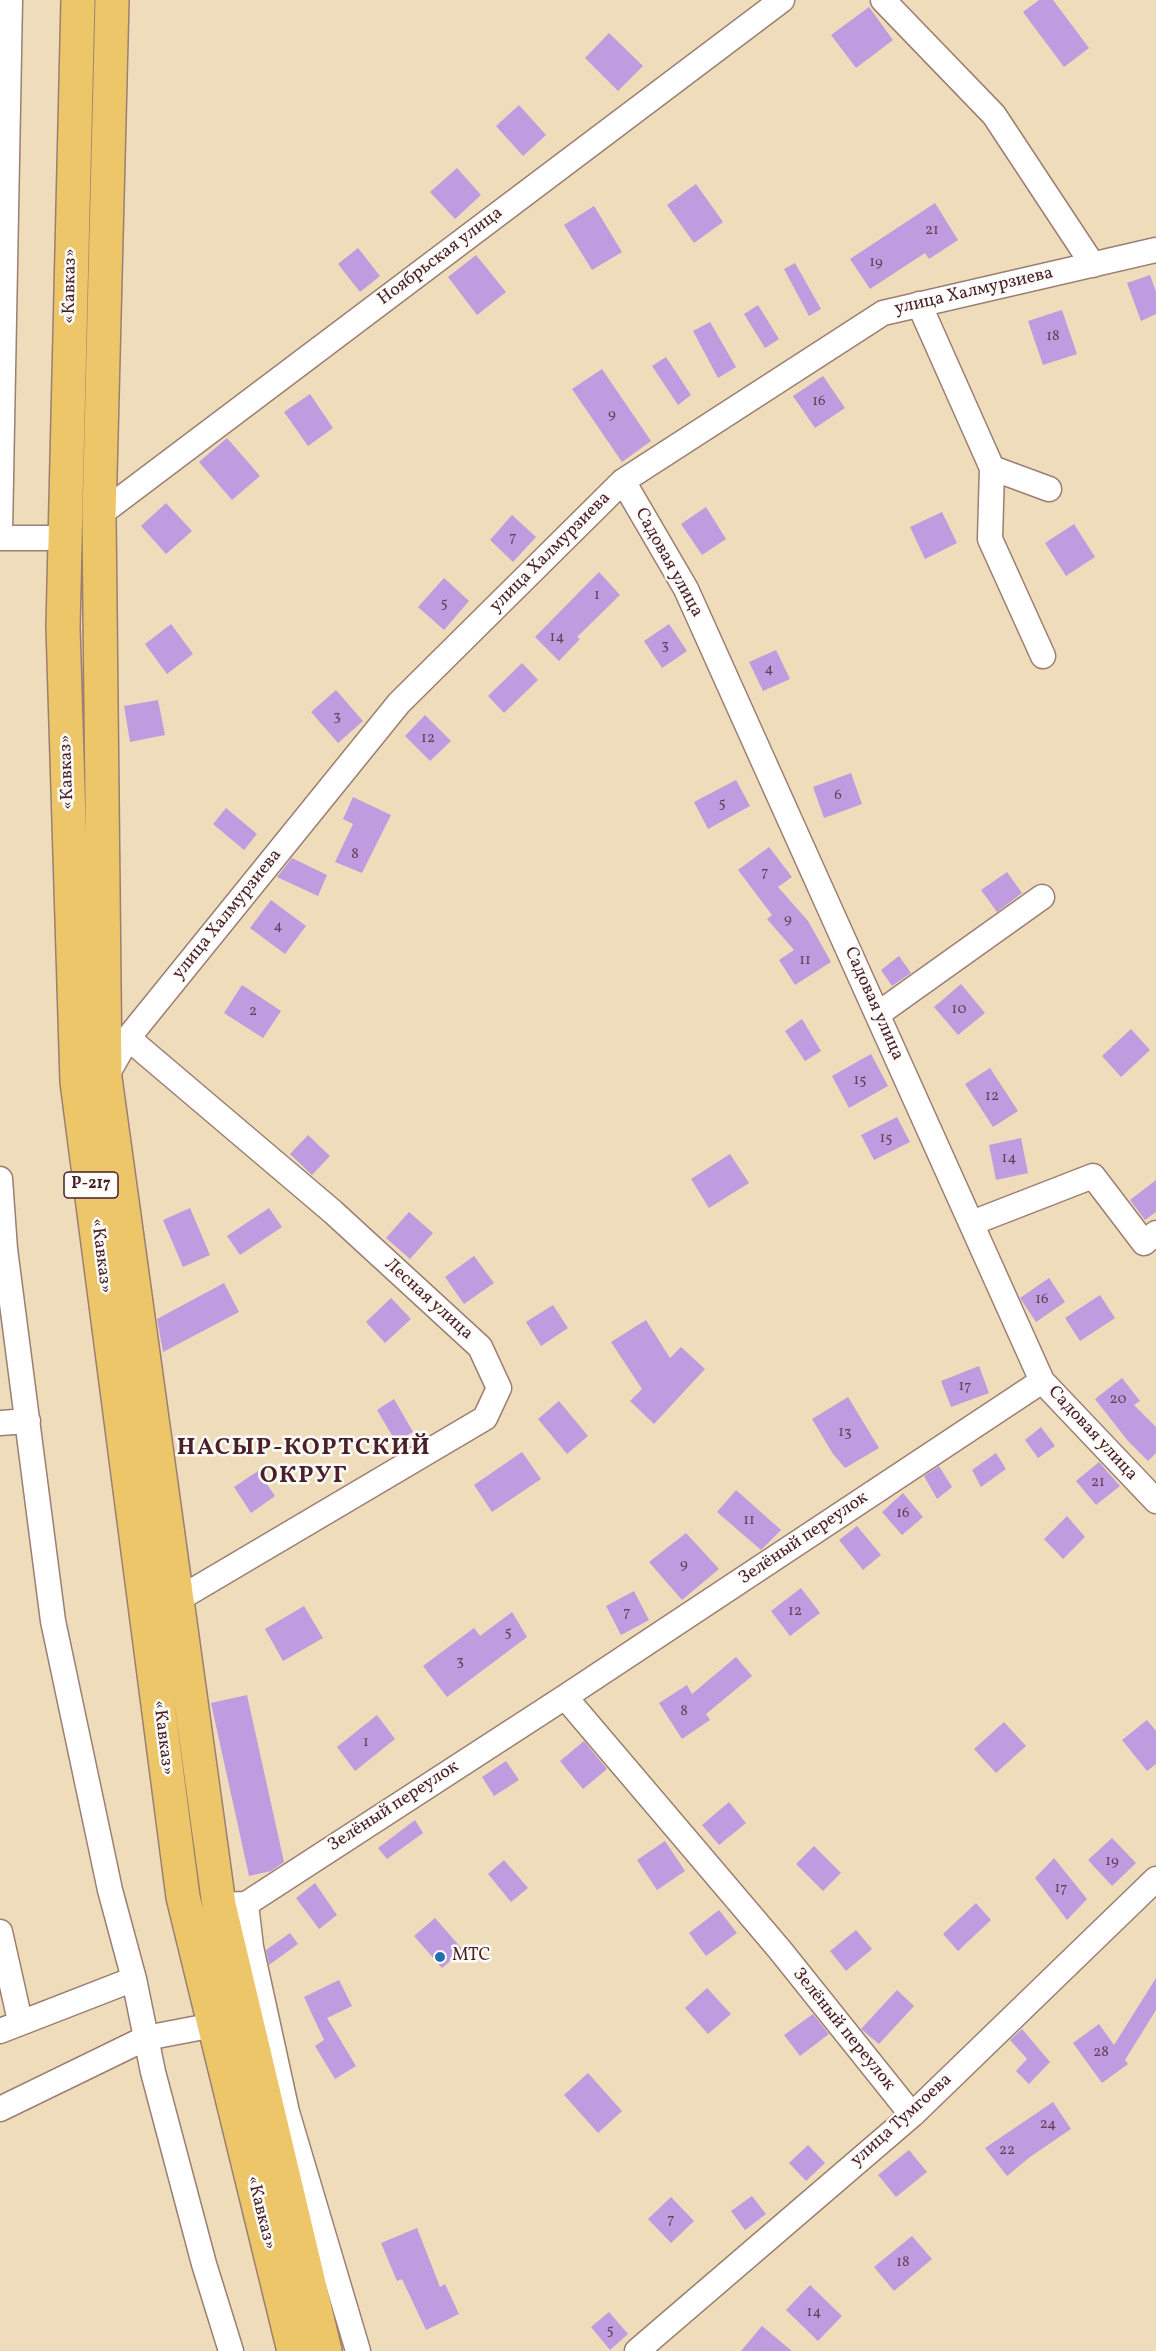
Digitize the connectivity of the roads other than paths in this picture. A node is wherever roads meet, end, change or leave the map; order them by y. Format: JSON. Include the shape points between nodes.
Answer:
{"nodes":[{"id":1,"x":10,"y":0,"type":"edge"},
{"id":2,"x":78,"y":0,"type":"edge"},
{"id":3,"x":112,"y":0,"type":"edge"},
{"id":4,"x":783,"y":0,"type":"edge"},
{"id":5,"x":883,"y":0,"type":"edge"},
{"id":6,"x":3,"y":189,"type":"edge"},
{"id":7,"x":1156,"y":250,"type":"edge"},
{"id":8,"x":1093,"y":265,"type":"junction"},
{"id":9,"x":2,"y":272,"type":"edge"},
{"id":10,"x":919,"y":304,"type":"junction"},
{"id":11,"x":992,"y":468,"type":"junction"},
{"id":12,"x":623,"y":482,"type":"junction"},
{"id":13,"x":1049,"y":489,"type":"dead end"},
{"id":14,"x":0,"y":496,"type":"edge"},
{"id":15,"x":99,"y":514,"type":"junction"},
{"id":16,"x":0,"y":531,"type":"edge"},
{"id":17,"x":0,"y":538,"type":"edge"},
{"id":18,"x":66,"y":538,"type":"junction"},
{"id":19,"x":1043,"y":656,"type":"dead end"},
{"id":20,"x":1042,"y":897,"type":"dead end"},
{"id":21,"x":878,"y":1014,"type":"junction"},
{"id":22,"x":128,"y":1038,"type":"junction"},
{"id":23,"x":105,"y":1078,"type":"junction"},
{"id":24,"x":0,"y":1179,"type":"edge"},
{"id":25,"x":972,"y":1223,"type":"junction"},
{"id":26,"x":1156,"y":1233,"type":"edge"},
{"id":27,"x":2,"y":1249,"type":"edge"},
{"id":28,"x":1042,"y":1380,"type":"junction"},
{"id":29,"x":28,"y":1421,"type":"junction"},
{"id":30,"x":0,"y":1423,"type":"edge"},
{"id":31,"x":1156,"y":1502,"type":"edge"},
{"id":32,"x":177,"y":1600,"type":"junction"},
{"id":33,"x":565,"y":1696,"type":"junction"},
{"id":34,"x":1156,"y":1879,"type":"edge"},
{"id":35,"x":233,"y":1905,"type":"junction"},
{"id":36,"x":0,"y":1932,"type":"edge"},
{"id":37,"x":134,"y":1978,"type":"junction"},
{"id":38,"x":214,"y":2025,"type":"junction"},
{"id":39,"x":10,"y":2026,"type":"edge"},
{"id":40,"x":146,"y":2038,"type":"junction"},
{"id":41,"x":0,"y":2109,"type":"edge"},
{"id":42,"x":912,"y":2115,"type":"junction"},
{"id":43,"x":231,"y":2351,"type":"edge"},
{"id":44,"x":294,"y":2351,"type":"edge"},
{"id":45,"x":325,"y":2351,"type":"edge"},
{"id":46,"x":358,"y":2351,"type":"edge"},
{"id":47,"x":636,"y":2351,"type":"edge"}],
"edges":[{"from":1,"to":6,"type":"street"},
{"from":2,"to":18,"type":"highway","name":"«Кавказ»","number":"Р-217"},
{"from":3,"to":15,"type":"highway","name":"«Кавказ»","number":"Р-217"},
{"from":4,"to":15,"type":"street","name":"Ноябрьская улица"},
{"from":5,"to":8,"type":"street","via":[[994,115]]},
{"from":6,"to":9,"type":"street"},
{"from":7,"to":8,"type":"street","name":"улица Халмурзиева"},
{"from":8,"to":10,"type":"street","name":"улица Халмурзиева"},
{"from":9,"to":14,"type":"street"},
{"from":10,"to":11,"type":"street"},
{"from":10,"to":12,"type":"street","name":"улица Халмурзиева","via":[[883,314]]},
{"from":11,"to":13,"type":"street"},
{"from":11,"to":19,"type":"street","via":[[990,539]]},
{"from":12,"to":21,"type":"street","name":"Садовая улица","via":[[686,589]]},
{"from":12,"to":22,"type":"street","name":"улица Халмурзиева","via":[[399,703]]},
{"from":14,"to":16,"type":"street"},
{"from":15,"to":23,"type":"highway","name":"«Кавказ»","number":"Р-217"},
{"from":17,"to":18,"type":"street"},
{"from":18,"to":38,"type":"highway","name":"«Кавказ»","number":"Р-217","via":[[63,627],[77,1082],[183,1897]]},
{"from":20,"to":21,"type":"street"},
{"from":21,"to":25,"type":"street","name":"Садовая улица"},
{"from":22,"to":23,"type":"street","name":"улица Халмурзиева"},
{"from":22,"to":32,"type":"street","name":"Лесная улица","via":[[333,1212],[480,1347],[499,1388],[485,1418]]},
{"from":23,"to":32,"type":"highway","name":"«Кавказ»","number":"Р-217"},
{"from":24,"to":27,"type":"street"},
{"from":25,"to":26,"type":"street","via":[[1093,1176],[1144,1242]]},
{"from":25,"to":28,"type":"street","name":"Садовая улица"},
{"from":27,"to":29,"type":"street"},
{"from":28,"to":31,"type":"street","name":"Садовая улица"},
{"from":28,"to":33,"type":"street","name":"Зелёный переулок"},
{"from":29,"to":30,"type":"street"},
{"from":29,"to":37,"type":"street","via":[[53,1621],[110,1890]]},
{"from":32,"to":35,"type":"highway","name":"«Кавказ»","number":"Р-217"},
{"from":33,"to":35,"type":"street","name":"Зелёный переулок"},
{"from":33,"to":42,"type":"street","name":"Зелёный переулок","via":[[780,1950]]},
{"from":34,"to":42,"type":"street","name":"улица Тумгоева"},
{"from":35,"to":45,"type":"highway","name":"«Кавказ»","number":"Р-217"},
{"from":35,"to":46,"type":"street","via":[[251,1947],[287,2112]]},
{"from":36,"to":39,"type":"street"},
{"from":37,"to":39,"type":"street"},
{"from":37,"to":40,"type":"street"},
{"from":38,"to":40,"type":"street"},
{"from":38,"to":44,"type":"highway","name":"«Кавказ»","number":"Р-217"},
{"from":40,"to":41,"type":"street"},
{"from":40,"to":43,"type":"street","via":[[204,2264]]},
{"from":42,"to":47,"type":"street","name":"улица Тумгоева"}]}
